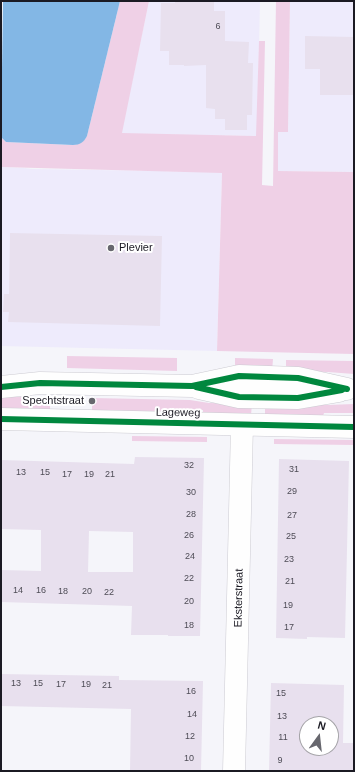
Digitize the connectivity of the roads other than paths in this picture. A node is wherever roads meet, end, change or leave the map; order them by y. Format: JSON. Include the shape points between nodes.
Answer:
{"nodes":[{"id":1,"x":1,"y":373,"type":"edge"},
{"id":2,"x":40,"y":383,"type":"junction"},
{"id":3,"x":1,"y":387,"type":"edge"},
{"id":4,"x":351,"y":389,"type":"edge"},
{"id":5,"x":1,"y":419,"type":"edge"},
{"id":6,"x":242,"y":425,"type":"junction"},
{"id":7,"x":354,"y":427,"type":"edge"},
{"id":8,"x":234,"y":771,"type":"edge"}],
"edges":[{"from":1,"to":2,"type":"street"},
{"from":2,"to":3,"type":"street"},
{"from":2,"to":4,"type":"street","via":[[192,386],[239,397],[298,398]]},
{"from":5,"to":6,"type":"street","name":"Lageweg"},
{"from":6,"to":7,"type":"street","name":"Lageweg"},
{"from":6,"to":8,"type":"street","name":"Eksterstraat"}]}
